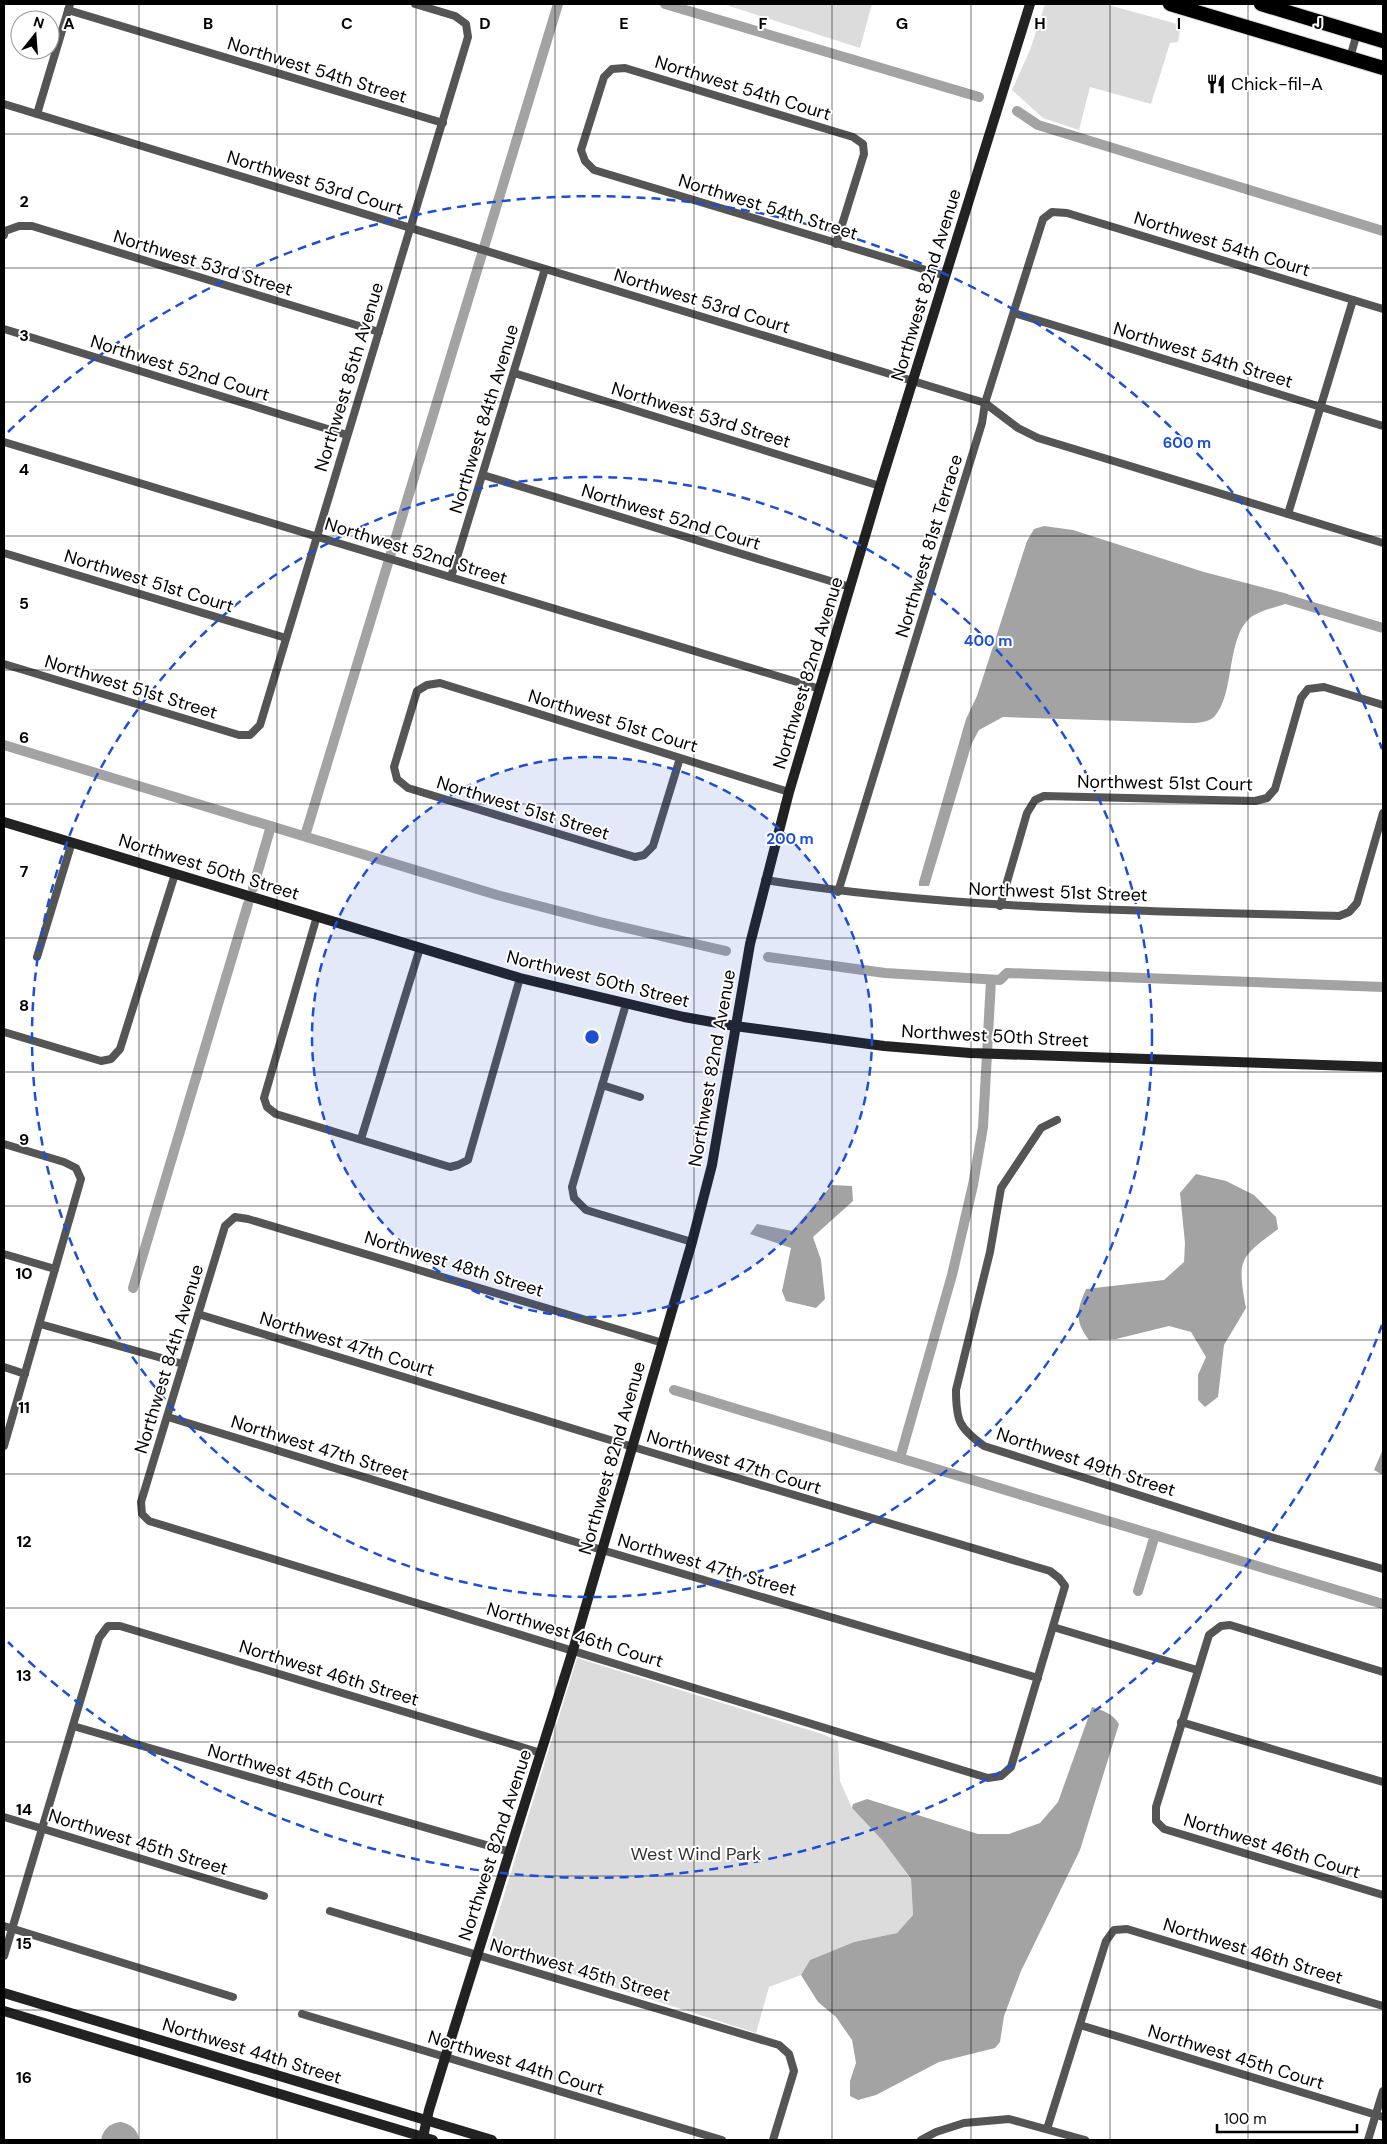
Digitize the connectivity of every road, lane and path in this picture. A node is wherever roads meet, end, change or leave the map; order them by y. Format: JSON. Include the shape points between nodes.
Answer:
{"nodes":[{"id":1,"x":415,"y":4,"type":"edge"},
{"id":2,"x":1030,"y":4,"type":"edge"},
{"id":3,"x":1170,"y":4,"type":"edge"},
{"id":4,"x":1261,"y":4,"type":"edge"},
{"id":5,"x":69,"y":7,"type":"edge"},
{"id":6,"x":1357,"y":33,"type":"junction"},
{"id":7,"x":1383,"y":41,"type":"edge"},
{"id":8,"x":1350,"y":58,"type":"junction"},
{"id":9,"x":1383,"y":68,"type":"edge"},
{"id":10,"x":4,"y":104,"type":"edge"},
{"id":11,"x":37,"y":114,"type":"junction"},
{"id":12,"x":443,"y":123,"type":"junction"},
{"id":13,"x":585,"y":160,"type":"joint"},
{"id":14,"x":1052,"y":212,"type":"joint"},
{"id":15,"x":410,"y":228,"type":"junction"},
{"id":16,"x":4,"y":235,"type":"edge"},
{"id":17,"x":836,"y":244,"type":"junction"},
{"id":18,"x":545,"y":269,"type":"junction"},
{"id":19,"x":946,"y":276,"type":"junction"},
{"id":20,"x":1353,"y":300,"type":"junction"},
{"id":21,"x":1383,"y":309,"type":"edge"},
{"id":22,"x":1014,"y":313,"type":"junction"},
{"id":23,"x":4,"y":329,"type":"edge"},
{"id":24,"x":379,"y":332,"type":"junction"},
{"id":25,"x":514,"y":373,"type":"junction"},
{"id":26,"x":913,"y":381,"type":"junction"},
{"id":27,"x":985,"y":403,"type":"junction"},
{"id":28,"x":1321,"y":407,"type":"junction"},
{"id":29,"x":1383,"y":426,"type":"edge"},
{"id":30,"x":347,"y":435,"type":"junction"},
{"id":31,"x":4,"y":442,"type":"edge"},
{"id":32,"x":483,"y":475,"type":"junction"},
{"id":33,"x":880,"y":486,"type":"junction"},
{"id":34,"x":1288,"y":514,"type":"junction"},
{"id":35,"x":317,"y":537,"type":"junction"},
{"id":36,"x":1383,"y":543,"type":"edge"},
{"id":37,"x":4,"y":553,"type":"edge"},
{"id":38,"x":450,"y":577,"type":"junction"},
{"id":39,"x":850,"y":588,"type":"junction"},
{"id":40,"x":286,"y":638,"type":"junction"},
{"id":41,"x":4,"y":664,"type":"edge"},
{"id":42,"x":820,"y":688,"type":"junction"},
{"id":43,"x":1383,"y":705,"type":"edge"},
{"id":44,"x":250,"y":734,"type":"joint"},
{"id":45,"x":680,"y":758,"type":"junction"},
{"id":46,"x":397,"y":779,"type":"joint"},
{"id":47,"x":789,"y":792,"type":"junction"},
{"id":48,"x":1383,"y":813,"type":"edge"},
{"id":49,"x":4,"y":822,"type":"edge"},
{"id":50,"x":72,"y":842,"type":"junction"},
{"id":51,"x":174,"y":874,"type":"junction"},
{"id":52,"x":765,"y":880,"type":"junction"},
{"id":53,"x":838,"y":892,"type":"junction"},
{"id":54,"x":1000,"y":906,"type":"junction"},
{"id":55,"x":317,"y":916,"type":"junction"},
{"id":56,"x":420,"y":948,"type":"junction"},
{"id":57,"x":37,"y":957,"type":"dead end"},
{"id":58,"x":520,"y":978,"type":"junction"},
{"id":59,"x":626,"y":1004,"type":"junction"},
{"id":60,"x":735,"y":1026,"type":"junction"},
{"id":61,"x":4,"y":1032,"type":"edge"},
{"id":62,"x":1383,"y":1067,"type":"edge"},
{"id":63,"x":602,"y":1085,"type":"junction"},
{"id":64,"x":640,"y":1097,"type":"dead end"},
{"id":65,"x":1057,"y":1120,"type":"dead end"},
{"id":66,"x":361,"y":1139,"type":"junction"},
{"id":67,"x":4,"y":1144,"type":"edge"},
{"id":68,"x":235,"y":1217,"type":"joint"},
{"id":69,"x":692,"y":1242,"type":"junction"},
{"id":70,"x":4,"y":1254,"type":"edge"},
{"id":71,"x":54,"y":1269,"type":"junction"},
{"id":72,"x":198,"y":1314,"type":"junction"},
{"id":73,"x":40,"y":1324,"type":"junction"},
{"id":74,"x":663,"y":1342,"type":"junction"},
{"id":75,"x":183,"y":1364,"type":"junction"},
{"id":76,"x":4,"y":1367,"type":"edge"},
{"id":77,"x":25,"y":1374,"type":"junction"},
{"id":78,"x":168,"y":1417,"type":"junction"},
{"id":79,"x":4,"y":1446,"type":"edge"},
{"id":80,"x":633,"y":1447,"type":"junction"},
{"id":81,"x":142,"y":1514,"type":"joint"},
{"id":82,"x":602,"y":1550,"type":"junction"},
{"id":83,"x":1383,"y":1569,"type":"edge"},
{"id":84,"x":1053,"y":1627,"type":"junction"},
{"id":85,"x":573,"y":1650,"type":"junction"},
{"id":86,"x":1197,"y":1670,"type":"junction"},
{"id":87,"x":1383,"y":1672,"type":"edge"},
{"id":88,"x":1038,"y":1678,"type":"junction"},
{"id":89,"x":1181,"y":1722,"type":"junction"},
{"id":90,"x":73,"y":1726,"type":"junction"},
{"id":91,"x":541,"y":1753,"type":"junction"},
{"id":92,"x":1383,"y":1782,"type":"edge"},
{"id":93,"x":4,"y":1817,"type":"edge"},
{"id":94,"x":42,"y":1829,"type":"junction"},
{"id":95,"x":510,"y":1852,"type":"junction"},
{"id":96,"x":1383,"y":1895,"type":"edge"},
{"id":97,"x":264,"y":1896,"type":"dead end"},
{"id":98,"x":330,"y":1911,"type":"dead end"},
{"id":99,"x":4,"y":1926,"type":"edge"},
{"id":100,"x":13,"y":1929,"type":"junction"},
{"id":101,"x":4,"y":1956,"type":"edge"},
{"id":102,"x":477,"y":1956,"type":"junction"},
{"id":103,"x":4,"y":1993,"type":"edge"},
{"id":104,"x":233,"y":1997,"type":"dead end"},
{"id":105,"x":1383,"y":2006,"type":"edge"},
{"id":106,"x":4,"y":2011,"type":"edge"},
{"id":107,"x":302,"y":2014,"type":"dead end"},
{"id":108,"x":1080,"y":2026,"type":"junction"},
{"id":109,"x":121,"y":2029,"type":"junction"},
{"id":110,"x":116,"y":2045,"type":"junction"},
{"id":111,"x":446,"y":2057,"type":"junction"},
{"id":112,"x":1383,"y":2091,"type":"edge"},
{"id":113,"x":1380,"y":2116,"type":"edge"},
{"id":114,"x":427,"y":2121,"type":"junction"},
{"id":115,"x":1047,"y":2129,"type":"junction"},
{"id":116,"x":428,"y":2139,"type":"edge"},
{"id":117,"x":492,"y":2140,"type":"edge"},
{"id":118,"x":722,"y":2140,"type":"edge"},
{"id":119,"x":774,"y":2140,"type":"edge"},
{"id":120,"x":921,"y":2140,"type":"edge"},
{"id":121,"x":1084,"y":2140,"type":"edge"},
{"id":122,"x":1368,"y":2140,"type":"edge"}],
"edges":[{"from":1,"to":12,"type":"street","name":"Northwest 85th Avenue","via":[[455,16],[466,24],[468,37]]},
{"from":2,"to":19,"type":"street","name":"Northwest 82nd Avenue"},
{"from":3,"to":8,"type":"highway"},
{"from":4,"to":6,"type":"highway"},
{"from":5,"to":11,"type":"street"},
{"from":5,"to":12,"type":"street","name":"Northwest 54th Street"},
{"from":6,"to":7,"type":"highway"},
{"from":6,"to":8,"type":"street"},
{"from":8,"to":9,"type":"highway"},
{"from":10,"to":11,"type":"street","name":"Northwest 53rd Court"},
{"from":11,"to":15,"type":"street","name":"Northwest 53rd Court"},
{"from":12,"to":15,"type":"street","name":"Northwest 85th Avenue"},
{"from":13,"to":17,"type":"street","name":"Northwest 54th Street","via":[[594,170]]},
{"from":13,"to":17,"type":"street","name":"Northwest 54th Court","via":[[582,150],[604,77],[612,69],[625,68],[853,137],[863,144],[864,154]]},
{"from":14,"to":20,"type":"street","name":"Northwest 54th Court","via":[[1067,212]]},
{"from":14,"to":22,"type":"street","name":"Northwest 81st Terrace","via":[[1043,219]]},
{"from":15,"to":18,"type":"street","name":"Northwest 53rd Court"},
{"from":15,"to":24,"type":"street","name":"Northwest 85th Avenue"},
{"from":16,"to":24,"type":"street","name":"Northwest 53rd Street","via":[[5,231],[19,226],[32,226]]},
{"from":17,"to":19,"type":"street","name":"Northwest 54th Street"},
{"from":18,"to":25,"type":"street","name":"Northwest 84th Avenue"},
{"from":18,"to":26,"type":"street","name":"Northwest 53rd Court"},
{"from":19,"to":26,"type":"street","name":"Northwest 82nd Avenue"},
{"from":20,"to":21,"type":"street","name":"Northwest 54th Court"},
{"from":20,"to":28,"type":"street"},
{"from":22,"to":27,"type":"street","name":"Northwest 81st Terrace"},
{"from":22,"to":28,"type":"street","name":"Northwest 54th Street"},
{"from":23,"to":30,"type":"street","name":"Northwest 52nd Court"},
{"from":24,"to":30,"type":"street","name":"Northwest 85th Avenue"},
{"from":25,"to":32,"type":"street","name":"Northwest 84th Avenue"},
{"from":25,"to":33,"type":"street","name":"Northwest 53rd Street"},
{"from":26,"to":27,"type":"street","name":"Northwest 53rd Court"},
{"from":26,"to":33,"type":"street","name":"Northwest 82nd Avenue"},
{"from":27,"to":34,"type":"street","name":"Northwest 53rd Court","via":[[1018,428],[1038,438]]},
{"from":27,"to":53,"type":"street","name":"Northwest 81st Terrace","via":[[982,423]]},
{"from":28,"to":29,"type":"street","name":"Northwest 54th Street"},
{"from":28,"to":34,"type":"street"},
{"from":30,"to":35,"type":"street","name":"Northwest 85th Avenue"},
{"from":31,"to":35,"type":"street","name":"Northwest 52nd Street"},
{"from":32,"to":38,"type":"street","name":"Northwest 84th Avenue"},
{"from":32,"to":39,"type":"street","name":"Northwest 52nd Court"},
{"from":33,"to":39,"type":"street","name":"Northwest 82nd Avenue"},
{"from":34,"to":36,"type":"street","name":"Northwest 53rd Court"},
{"from":35,"to":38,"type":"street","name":"Northwest 52nd Street"},
{"from":35,"to":40,"type":"street","name":"Northwest 85th Avenue"},
{"from":37,"to":40,"type":"street","name":"Northwest 51st Court"},
{"from":38,"to":42,"type":"street","name":"Northwest 52nd Street"},
{"from":39,"to":42,"type":"street","name":"Northwest 82nd Avenue"},
{"from":40,"to":44,"type":"street","name":"Northwest 85th Avenue","via":[[260,724]]},
{"from":41,"to":44,"type":"street","name":"Northwest 51st Street","via":[[239,735]]},
{"from":42,"to":47,"type":"street","name":"Northwest 82nd Avenue"},
{"from":43,"to":54,"type":"street","name":"Northwest 51st Court","via":[[1324,687],[1308,690],[1301,698],[1275,789],[1267,798],[1256,801],[1044,796],[1035,800],[1026,812]]},
{"from":45,"to":46,"type":"street","name":"Northwest 51st Street","via":[[653,846],[644,855],[635,857],[408,788]]},
{"from":45,"to":46,"type":"street","name":"Northwest 51st Court","via":[[440,683],[417,691],[394,767]]},
{"from":45,"to":47,"type":"street","name":"Northwest 51st Court"},
{"from":47,"to":52,"type":"street","name":"Northwest 82nd Avenue"},
{"from":48,"to":54,"type":"street","name":"Northwest 51st Street","via":[[1357,903],[1350,912],[1339,916]]},
{"from":49,"to":50,"type":"street","name":"Northwest 50th Street"},
{"from":50,"to":51,"type":"street","name":"Northwest 50th Street"},
{"from":50,"to":57,"type":"street"},
{"from":51,"to":55,"type":"street","name":"Northwest 50th Street"},
{"from":51,"to":61,"type":"street","via":[[120,1049],[111,1059],[101,1061]]},
{"from":52,"to":53,"type":"street","name":"Northwest 51st Street"},
{"from":52,"to":60,"type":"street","name":"Northwest 82nd Avenue"},
{"from":53,"to":54,"type":"street","name":"Northwest 51st Street"},
{"from":55,"to":56,"type":"street","name":"Northwest 50th Street"},
{"from":55,"to":66,"type":"street","via":[[264,1098],[267,1107],[276,1114]]},
{"from":56,"to":58,"type":"street","name":"Northwest 50th Street"},
{"from":56,"to":66,"type":"street"},
{"from":58,"to":59,"type":"street","name":"Northwest 50th Street"},
{"from":58,"to":66,"type":"street","via":[[468,1160],[450,1167]]},
{"from":59,"to":60,"type":"street","name":"Northwest 50th Street"},
{"from":59,"to":63,"type":"street"},
{"from":60,"to":62,"type":"street","name":"Northwest 50th Street","via":[[884,1046],[979,1054]]},
{"from":60,"to":69,"type":"street","name":"Northwest 82nd Avenue","via":[[712,1165]]},
{"from":63,"to":64,"type":"street"},
{"from":63,"to":69,"type":"street","via":[[572,1187],[574,1198],[586,1210]]},
{"from":65,"to":83,"type":"street","name":"Northwest 49th Street","via":[[1041,1128],[1001,1188],[990,1252],[956,1390],[956,1411],[965,1432],[984,1446]]},
{"from":67,"to":71,"type":"street","via":[[64,1162],[76,1168],[81,1179]]},
{"from":68,"to":72,"type":"street","name":"Northwest 84th Avenue","via":[[225,1226]]},
{"from":68,"to":74,"type":"street","name":"Northwest 48th Street","via":[[248,1218]]},
{"from":69,"to":74,"type":"street","name":"Northwest 82nd Avenue"},
{"from":70,"to":71,"type":"street"},
{"from":71,"to":73,"type":"street"},
{"from":72,"to":75,"type":"street","name":"Northwest 84th Avenue"},
{"from":72,"to":80,"type":"street","name":"Northwest 47th Court"},
{"from":73,"to":75,"type":"street"},
{"from":73,"to":77,"type":"street"},
{"from":74,"to":80,"type":"street","name":"Northwest 82nd Avenue"},
{"from":75,"to":78,"type":"street","name":"Northwest 84th Avenue"},
{"from":76,"to":77,"type":"street"},
{"from":77,"to":79,"type":"street"},
{"from":78,"to":81,"type":"street","name":"Northwest 84th Avenue","via":[[141,1502]]},
{"from":78,"to":82,"type":"street","name":"Northwest 47th Street"},
{"from":80,"to":82,"type":"street","name":"Northwest 82nd Avenue"},
{"from":80,"to":84,"type":"street","name":"Northwest 47th Court","via":[[1050,1571],[1065,1586]]},
{"from":81,"to":85,"type":"street","name":"Northwest 46th Court","via":[[149,1521]]},
{"from":82,"to":85,"type":"street","name":"Northwest 82nd Avenue"},
{"from":82,"to":88,"type":"street","name":"Northwest 47th Street"},
{"from":84,"to":86,"type":"street"},
{"from":84,"to":88,"type":"street"},
{"from":85,"to":88,"type":"street","name":"Northwest 46th Court","via":[[988,1778],[1001,1776],[1011,1767]]},
{"from":85,"to":91,"type":"street","name":"Northwest 82nd Avenue"},
{"from":86,"to":87,"type":"street","via":[[1209,1635],[1221,1626],[1230,1625]]},
{"from":86,"to":89,"type":"street"},
{"from":89,"to":92,"type":"street"},
{"from":89,"to":96,"type":"street","name":"Northwest 46th Court","via":[[1156,1806],[1156,1821],[1164,1829]]},
{"from":90,"to":91,"type":"street","name":"Northwest 46th Street","via":[[99,1638],[108,1626],[120,1626]]},
{"from":90,"to":94,"type":"street"},
{"from":90,"to":95,"type":"street","name":"Northwest 45th Court"},
{"from":91,"to":95,"type":"street","name":"Northwest 82nd Avenue"},
{"from":93,"to":94,"type":"street","name":"Northwest 45th Street"},
{"from":94,"to":97,"type":"street","name":"Northwest 45th Street"},
{"from":94,"to":100,"type":"street"},
{"from":95,"to":102,"type":"street","name":"Northwest 82nd Avenue"},
{"from":98,"to":102,"type":"street","name":"Northwest 45th Street"},
{"from":99,"to":100,"type":"street"},
{"from":100,"to":101,"type":"street"},
{"from":100,"to":104,"type":"street"},
{"from":102,"to":111,"type":"street","name":"Northwest 82nd Avenue"},
{"from":102,"to":119,"type":"street","name":"Northwest 45th Street","via":[[779,2045],[789,2054],[794,2072]]},
{"from":103,"to":109,"type":"street","name":"Northwest 44th Street"},
{"from":105,"to":108,"type":"street","name":"Northwest 46th Street","via":[[1127,1929],[1114,1930],[1106,1941]]},
{"from":106,"to":110,"type":"street","name":"Northwest 44th Street"},
{"from":107,"to":111,"type":"street","name":"Northwest 44th Court"},
{"from":108,"to":113,"type":"street","name":"Northwest 45th Court"},
{"from":108,"to":115,"type":"street"},
{"from":109,"to":110,"type":"street"},
{"from":109,"to":114,"type":"street","name":"Northwest 44th Street"},
{"from":110,"to":116,"type":"street","name":"Northwest 44th Street"},
{"from":111,"to":114,"type":"street","name":"Northwest 82nd Avenue"},
{"from":111,"to":118,"type":"street","name":"Northwest 44th Court"},
{"from":112,"to":113,"type":"street"},
{"from":113,"to":122,"type":"street"},
{"from":114,"to":116,"type":"street","name":"Northwest 82nd Avenue"},
{"from":114,"to":117,"type":"street","name":"Northwest 44th Street"},
{"from":115,"to":120,"type":"street","via":[[1009,2119],[964,2123]]},
{"from":115,"to":121,"type":"street"}]}
